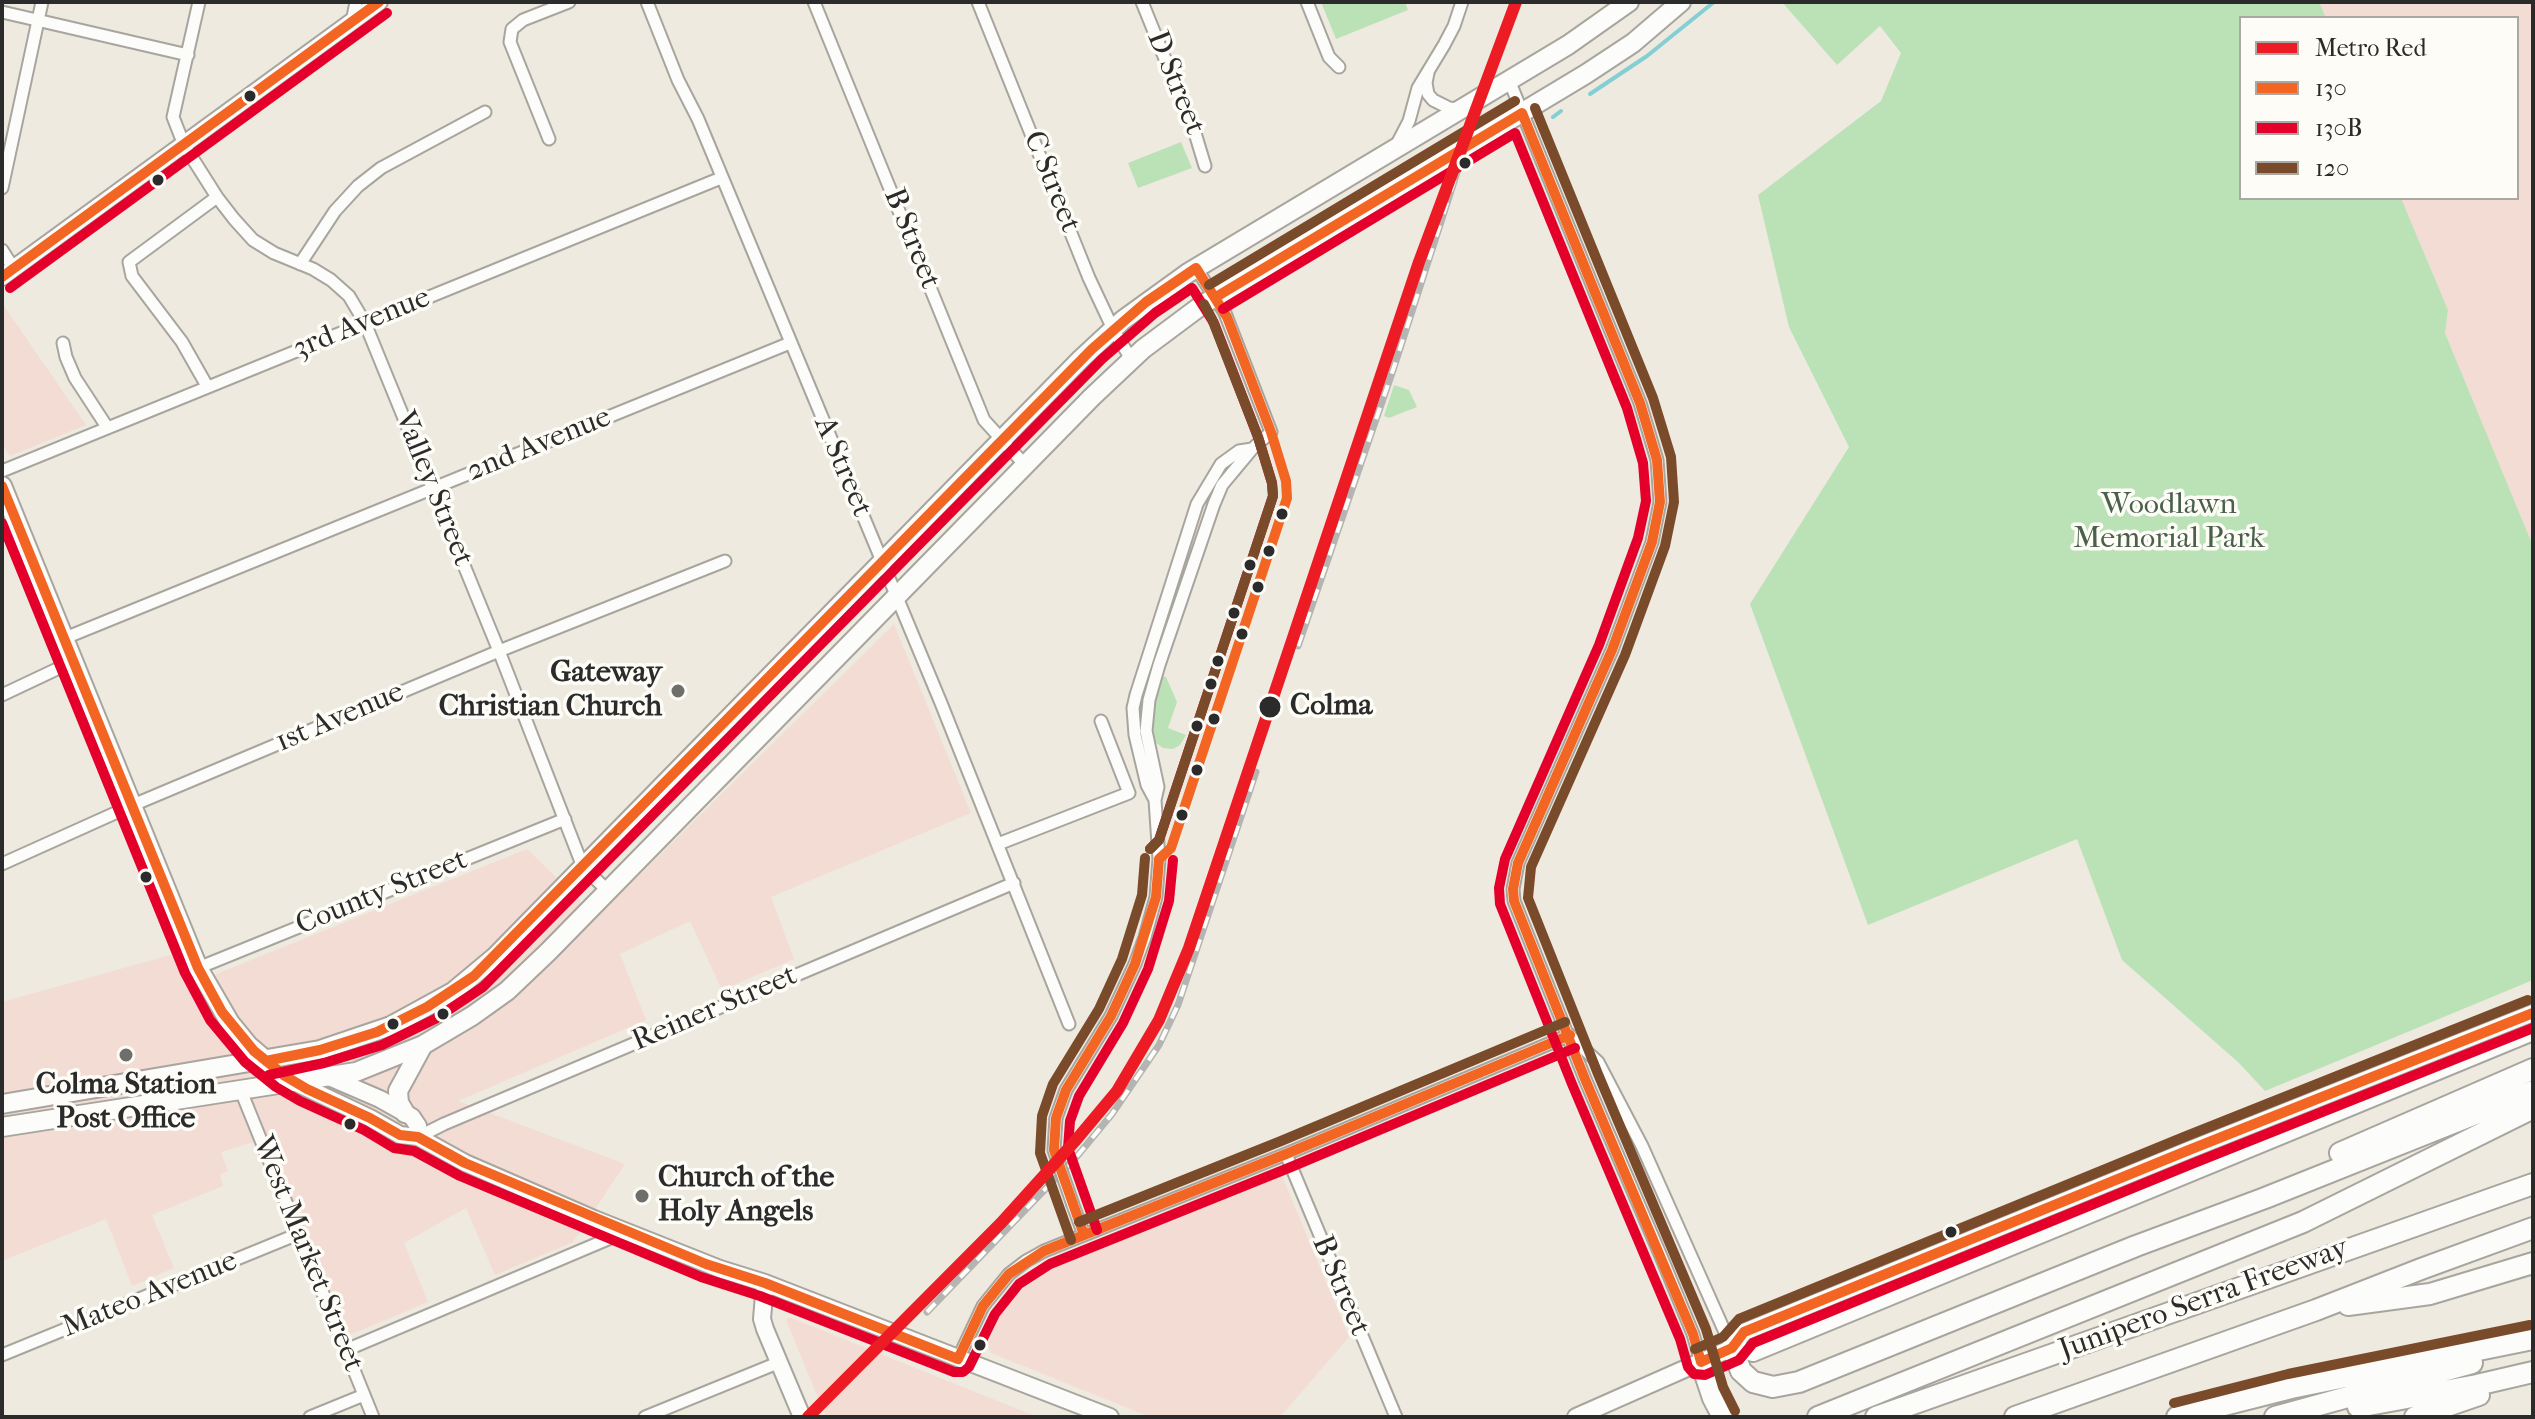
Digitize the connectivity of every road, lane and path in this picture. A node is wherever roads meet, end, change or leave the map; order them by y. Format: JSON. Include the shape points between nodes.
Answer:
{"nodes":[{"id":1,"x":42,"y":2,"type":"edge"},
{"id":2,"x":199,"y":2,"type":"edge"},
{"id":3,"x":356,"y":2,"type":"edge"},
{"id":4,"x":379,"y":2,"type":"edge"},
{"id":5,"x":569,"y":2,"type":"edge"},
{"id":6,"x":647,"y":2,"type":"edge"},
{"id":7,"x":814,"y":2,"type":"edge"},
{"id":8,"x":978,"y":2,"type":"edge"},
{"id":9,"x":1142,"y":2,"type":"edge"},
{"id":10,"x":1307,"y":2,"type":"edge"},
{"id":11,"x":1462,"y":2,"type":"edge"},
{"id":12,"x":1629,"y":2,"type":"edge"},
{"id":13,"x":1681,"y":2,"type":"edge"},
{"id":14,"x":2,"y":12,"type":"edge"},
{"id":15,"x":38,"y":21,"type":"junction"},
{"id":16,"x":352,"y":22,"type":"junction"},
{"id":17,"x":188,"y":55,"type":"junction"},
{"id":18,"x":1339,"y":67,"type":"dead end"},
{"id":19,"x":1429,"y":69,"type":"junction"},
{"id":20,"x":1509,"y":80,"type":"junction"},
{"id":21,"x":1461,"y":109,"type":"junction"},
{"id":22,"x":485,"y":112,"type":"dead end"},
{"id":23,"x":1522,"y":113,"type":"junction"},
{"id":24,"x":549,"y":139,"type":"dead end"},
{"id":25,"x":184,"y":145,"type":"junction"},
{"id":26,"x":1394,"y":150,"type":"junction"},
{"id":27,"x":1205,"y":166,"type":"dead end"},
{"id":28,"x":721,"y":178,"type":"junction"},
{"id":29,"x":2,"y":188,"type":"edge"},
{"id":30,"x":217,"y":197,"type":"junction"},
{"id":31,"x":2,"y":250,"type":"edge"},
{"id":32,"x":300,"y":264,"type":"junction"},
{"id":33,"x":1196,"y":268,"type":"junction"},
{"id":34,"x":8,"y":273,"type":"edge"},
{"id":35,"x":1216,"y":297,"type":"junction"},
{"id":36,"x":365,"y":323,"type":"junction"},
{"id":37,"x":1113,"y":329,"type":"junction"},
{"id":38,"x":63,"y":343,"type":"dead end"},
{"id":39,"x":790,"y":343,"type":"junction"},
{"id":40,"x":1131,"y":359,"type":"junction"},
{"id":41,"x":207,"y":386,"type":"junction"},
{"id":42,"x":107,"y":427,"type":"junction"},
{"id":43,"x":1002,"y":440,"type":"junction"},
{"id":44,"x":1025,"y":465,"type":"junction"},
{"id":45,"x":2,"y":471,"type":"edge"},
{"id":46,"x":2,"y":486,"type":"edge"},
{"id":47,"x":433,"y":489,"type":"junction"},
{"id":48,"x":9,"y":523,"type":"edge"},
{"id":49,"x":725,"y":561,"type":"dead end"},
{"id":50,"x":882,"y":562,"type":"junction"},
{"id":51,"x":897,"y":597,"type":"junction"},
{"id":52,"x":65,"y":638,"type":"junction"},
{"id":53,"x":499,"y":651,"type":"junction"},
{"id":54,"x":74,"y":661,"type":"junction"},
{"id":55,"x":2,"y":695,"type":"edge"},
{"id":56,"x":1101,"y":721,"type":"dead end"},
{"id":57,"x":133,"y":805,"type":"junction"},
{"id":58,"x":565,"y":819,"type":"junction"},
{"id":59,"x":998,"y":844,"type":"junction"},
{"id":60,"x":2,"y":864,"type":"edge"},
{"id":61,"x":583,"y":867,"type":"junction"},
{"id":62,"x":1014,"y":883,"type":"junction"},
{"id":63,"x":608,"y":891,"type":"junction"},
{"id":64,"x":198,"y":968,"type":"junction"},
{"id":65,"x":2533,"y":1013,"type":"edge"},
{"id":66,"x":1069,"y":1024,"type":"dead end"},
{"id":67,"x":2533,"y":1032,"type":"edge"},
{"id":68,"x":1570,"y":1035,"type":"junction"},
{"id":69,"x":423,"y":1045,"type":"junction"},
{"id":70,"x":266,"y":1061,"type":"junction"},
{"id":71,"x":2533,"y":1069,"type":"edge"},
{"id":72,"x":329,"y":1077,"type":"junction"},
{"id":73,"x":294,"y":1082,"type":"junction"},
{"id":74,"x":241,"y":1091,"type":"junction"},
{"id":75,"x":2533,"y":1091,"type":"edge"},
{"id":76,"x":2,"y":1104,"type":"edge"},
{"id":77,"x":2533,"y":1108,"type":"edge"},
{"id":78,"x":405,"y":1113,"type":"junction"},
{"id":79,"x":2,"y":1127,"type":"edge"},
{"id":80,"x":418,"y":1137,"type":"junction"},
{"id":81,"x":1286,"y":1154,"type":"junction"},
{"id":82,"x":2160,"y":1161,"type":"junction"},
{"id":83,"x":2533,"y":1184,"type":"edge"},
{"id":84,"x":2151,"y":1189,"type":"junction"},
{"id":85,"x":2533,"y":1228,"type":"edge"},
{"id":86,"x":627,"y":1231,"type":"junction"},
{"id":87,"x":298,"y":1234,"type":"junction"},
{"id":88,"x":1084,"y":1235,"type":"junction"},
{"id":89,"x":2136,"y":1246,"type":"junction"},
{"id":90,"x":2533,"y":1263,"type":"edge"},
{"id":91,"x":765,"y":1283,"type":"junction"},
{"id":92,"x":2316,"y":1310,"type":"junction"},
{"id":93,"x":2533,"y":1342,"type":"edge"},
{"id":94,"x":1732,"y":1348,"type":"junction"},
{"id":95,"x":346,"y":1350,"type":"junction"},
{"id":96,"x":2,"y":1355,"type":"edge"},
{"id":97,"x":958,"y":1359,"type":"junction"},
{"id":98,"x":780,"y":1362,"type":"junction"},
{"id":99,"x":1701,"y":1362,"type":"junction"},
{"id":100,"x":2533,"y":1374,"type":"edge"},
{"id":101,"x":364,"y":1395,"type":"junction"},
{"id":102,"x":1722,"y":1414,"type":"edge"},
{"id":103,"x":310,"y":1417,"type":"edge"},
{"id":104,"x":373,"y":1417,"type":"edge"},
{"id":105,"x":645,"y":1417,"type":"edge"},
{"id":106,"x":802,"y":1417,"type":"edge"},
{"id":107,"x":1110,"y":1417,"type":"edge"},
{"id":108,"x":1396,"y":1417,"type":"edge"},
{"id":109,"x":1576,"y":1417,"type":"edge"},
{"id":110,"x":1818,"y":1417,"type":"edge"},
{"id":111,"x":1876,"y":1417,"type":"edge"},
{"id":112,"x":2015,"y":1417,"type":"edge"},
{"id":113,"x":2177,"y":1417,"type":"edge"},
{"id":114,"x":2275,"y":1417,"type":"edge"},
{"id":115,"x":2303,"y":1417,"type":"edge"},
{"id":116,"x":2415,"y":1417,"type":"edge"}],
"edges":[{"from":1,"to":15,"type":"street"},
{"from":2,"to":17,"type":"street","name":"Valley Street"},
{"from":3,"to":16,"type":"street"},
{"from":4,"to":16,"type":"main road"},
{"from":5,"to":24,"type":"street","via":[[523,20],[512,29],[510,42]]},
{"from":6,"to":28,"type":"street","name":"A Street"},
{"from":7,"to":43,"type":"street","name":"B Street","via":[[984,420]]},
{"from":8,"to":37,"type":"street","name":"C Street"},
{"from":9,"to":27,"type":"street","name":"D Street"},
{"from":10,"to":18,"type":"street","via":[[1329,57]]},
{"from":11,"to":19,"type":"street"},
{"from":12,"to":20,"type":"main road"},
{"from":13,"to":23,"type":"main road","via":[[1622,51]]},
{"from":14,"to":15,"type":"street"},
{"from":15,"to":17,"type":"street"},
{"from":15,"to":29,"type":"street"},
{"from":16,"to":25,"type":"main road"},
{"from":17,"to":25,"type":"street","name":"Valley Street","via":[[173,117]]},
{"from":19,"to":21,"type":"street","via":[[1428,94],[1439,105]]},
{"from":19,"to":26,"type":"street"},
{"from":20,"to":21,"type":"main road"},
{"from":20,"to":23,"type":"street"},
{"from":21,"to":26,"type":"main road"},
{"from":22,"to":32,"type":"street","via":[[358,186]]},
{"from":23,"to":35,"type":"main road"},
{"from":23,"to":68,"type":"street","via":[[1640,403],[1657,460],[1660,502],[1652,542],[1612,650],[1514,876],[1518,913]]},
{"from":25,"to":30,"type":"street","name":"Valley Street"},
{"from":25,"to":34,"type":"main road"},
{"from":26,"to":33,"type":"main road"},
{"from":28,"to":36,"type":"street","name":"3rd Avenue"},
{"from":28,"to":39,"type":"street","name":"A Street"},
{"from":30,"to":32,"type":"street","name":"Valley Street","via":[[253,240]]},
{"from":30,"to":41,"type":"street","via":[[129,262],[132,276],[182,342]]},
{"from":31,"to":34,"type":"street"},
{"from":32,"to":36,"type":"street","name":"Valley Street","via":[[349,296]]},
{"from":33,"to":35,"type":"street"},
{"from":33,"to":37,"type":"main road"},
{"from":35,"to":40,"type":"main road"},
{"from":35,"to":88,"type":"street","bridge":true,"via":[[1271,432],[1252,449],[1221,464],[1197,504],[1136,695],[1135,735],[1155,800],[1156,897],[1111,1016],[1066,1090],[1053,1136]]},
{"from":36,"to":41,"type":"street","name":"3rd Avenue"},
{"from":36,"to":47,"type":"street","name":"Valley Street"},
{"from":37,"to":40,"type":"street","name":"C Street"},
{"from":37,"to":43,"type":"main road"},
{"from":38,"to":42,"type":"street","via":[[75,378]]},
{"from":39,"to":47,"type":"street","name":"2nd Avenue"},
{"from":39,"to":50,"type":"street","name":"A Street"},
{"from":40,"to":44,"type":"main road"},
{"from":41,"to":42,"type":"street","name":"3rd Avenue"},
{"from":42,"to":45,"type":"street","name":"3rd Avenue"},
{"from":43,"to":44,"type":"street","name":"B Street"},
{"from":43,"to":50,"type":"main road"},
{"from":44,"to":51,"type":"main road"},
{"from":46,"to":48,"type":"main road"},
{"from":47,"to":52,"type":"street","name":"2nd Avenue"},
{"from":47,"to":53,"type":"street","name":"Valley Street"},
{"from":48,"to":52,"type":"main road"},
{"from":49,"to":53,"type":"street","name":"1st Avenue"},
{"from":50,"to":51,"type":"street","name":"A Street"},
{"from":50,"to":61,"type":"main road"},
{"from":51,"to":59,"type":"street","name":"A Street"},
{"from":51,"to":63,"type":"main road"},
{"from":52,"to":54,"type":"main road"},
{"from":53,"to":57,"type":"street","name":"1st Avenue"},
{"from":53,"to":58,"type":"street","name":"Valley Street"},
{"from":54,"to":55,"type":"street"},
{"from":54,"to":57,"type":"main road"},
{"from":56,"to":59,"type":"street","via":[[1129,793]]},
{"from":57,"to":60,"type":"street","name":"1st Avenue"},
{"from":57,"to":64,"type":"main road"},
{"from":58,"to":61,"type":"street","name":"Valley Street"},
{"from":58,"to":64,"type":"street","name":"County Street"},
{"from":59,"to":62,"type":"street","name":"A Street"},
{"from":61,"to":63,"type":"street","name":"Valley Street"},
{"from":61,"to":70,"type":"main road","via":[[474,976],[427,1007],[377,1032]]},
{"from":62,"to":66,"type":"street","name":"A Street"},
{"from":62,"to":80,"type":"street","name":"Reiner Street"},
{"from":63,"to":69,"type":"main road","via":[[507,991]]},
{"from":64,"to":70,"type":"main road","via":[[230,1023]]},
{"from":65,"to":82,"type":"main road"},
{"from":67,"to":84,"type":"main road"},
{"from":68,"to":81,"type":"street"},
{"from":68,"to":94,"type":"street","via":[[1598,1062],[1642,1146]]},
{"from":68,"to":99,"type":"street"},
{"from":69,"to":72,"type":"main road"},
{"from":69,"to":78,"type":"main road","via":[[398,1091]]},
{"from":70,"to":72,"type":"main road"},
{"from":70,"to":73,"type":"main road"},
{"from":70,"to":76,"type":"main road"},
{"from":71,"to":89,"type":"highway"},
{"from":72,"to":73,"type":"main road"},
{"from":72,"to":78,"type":"main road"},
{"from":73,"to":74,"type":"main road"},
{"from":73,"to":80,"type":"main road","via":[[400,1135]]},
{"from":74,"to":79,"type":"main road"},
{"from":74,"to":87,"type":"street","name":"West Market Street"},
{"from":75,"to":89,"type":"highway"},
{"from":77,"to":110,"type":"highway","via":[[2277,1234]]},
{"from":78,"to":80,"type":"main road","via":[[415,1121]]},
{"from":80,"to":86,"type":"main road","via":[[465,1163]]},
{"from":81,"to":88,"type":"street"},
{"from":81,"to":108,"type":"street","name":"B Street"},
{"from":82,"to":84,"type":"main road"},
{"from":82,"to":94,"type":"main road","via":[[1744,1332]]},
{"from":83,"to":111,"type":"highway","name":"Junipero Serra Freeway"},
{"from":84,"to":94,"type":"main road","via":[[1753,1353]]},
{"from":85,"to":92,"type":"highway","name":"Junipero Serra Freeway"},
{"from":86,"to":91,"type":"main road"},
{"from":86,"to":95,"type":"street"},
{"from":87,"to":95,"type":"street","name":"West Market Street"},
{"from":87,"to":96,"type":"street","name":"Mateo Avenue"},
{"from":88,"to":97,"type":"street","via":[[1044,1251],[1009,1274],[983,1306]]},
{"from":89,"to":94,"type":"highway","via":[[1787,1386],[1768,1387],[1748,1379]]},
{"from":90,"to":92,"type":"highway","via":[[2430,1294]]},
{"from":91,"to":97,"type":"main road"},
{"from":91,"to":98,"type":"main road","via":[[762,1319]]},
{"from":92,"to":112,"type":"highway","name":"Junipero Serra Freeway"},
{"from":93,"to":113,"type":"highway","via":[[2307,1385]]},
{"from":93,"to":114,"type":"highway"},
{"from":94,"to":99,"type":"main road"},
{"from":95,"to":101,"type":"street","name":"West Market Street"},
{"from":97,"to":107,"type":"main road"},
{"from":98,"to":105,"type":"street"},
{"from":98,"to":106,"type":"main road"},
{"from":99,"to":102,"type":"highway"},
{"from":99,"to":109,"type":"main road"},
{"from":100,"to":115,"type":"highway"},
{"from":100,"to":116,"type":"highway"},
{"from":101,"to":103,"type":"street"},
{"from":101,"to":104,"type":"street","name":"West Market Street"}]}
